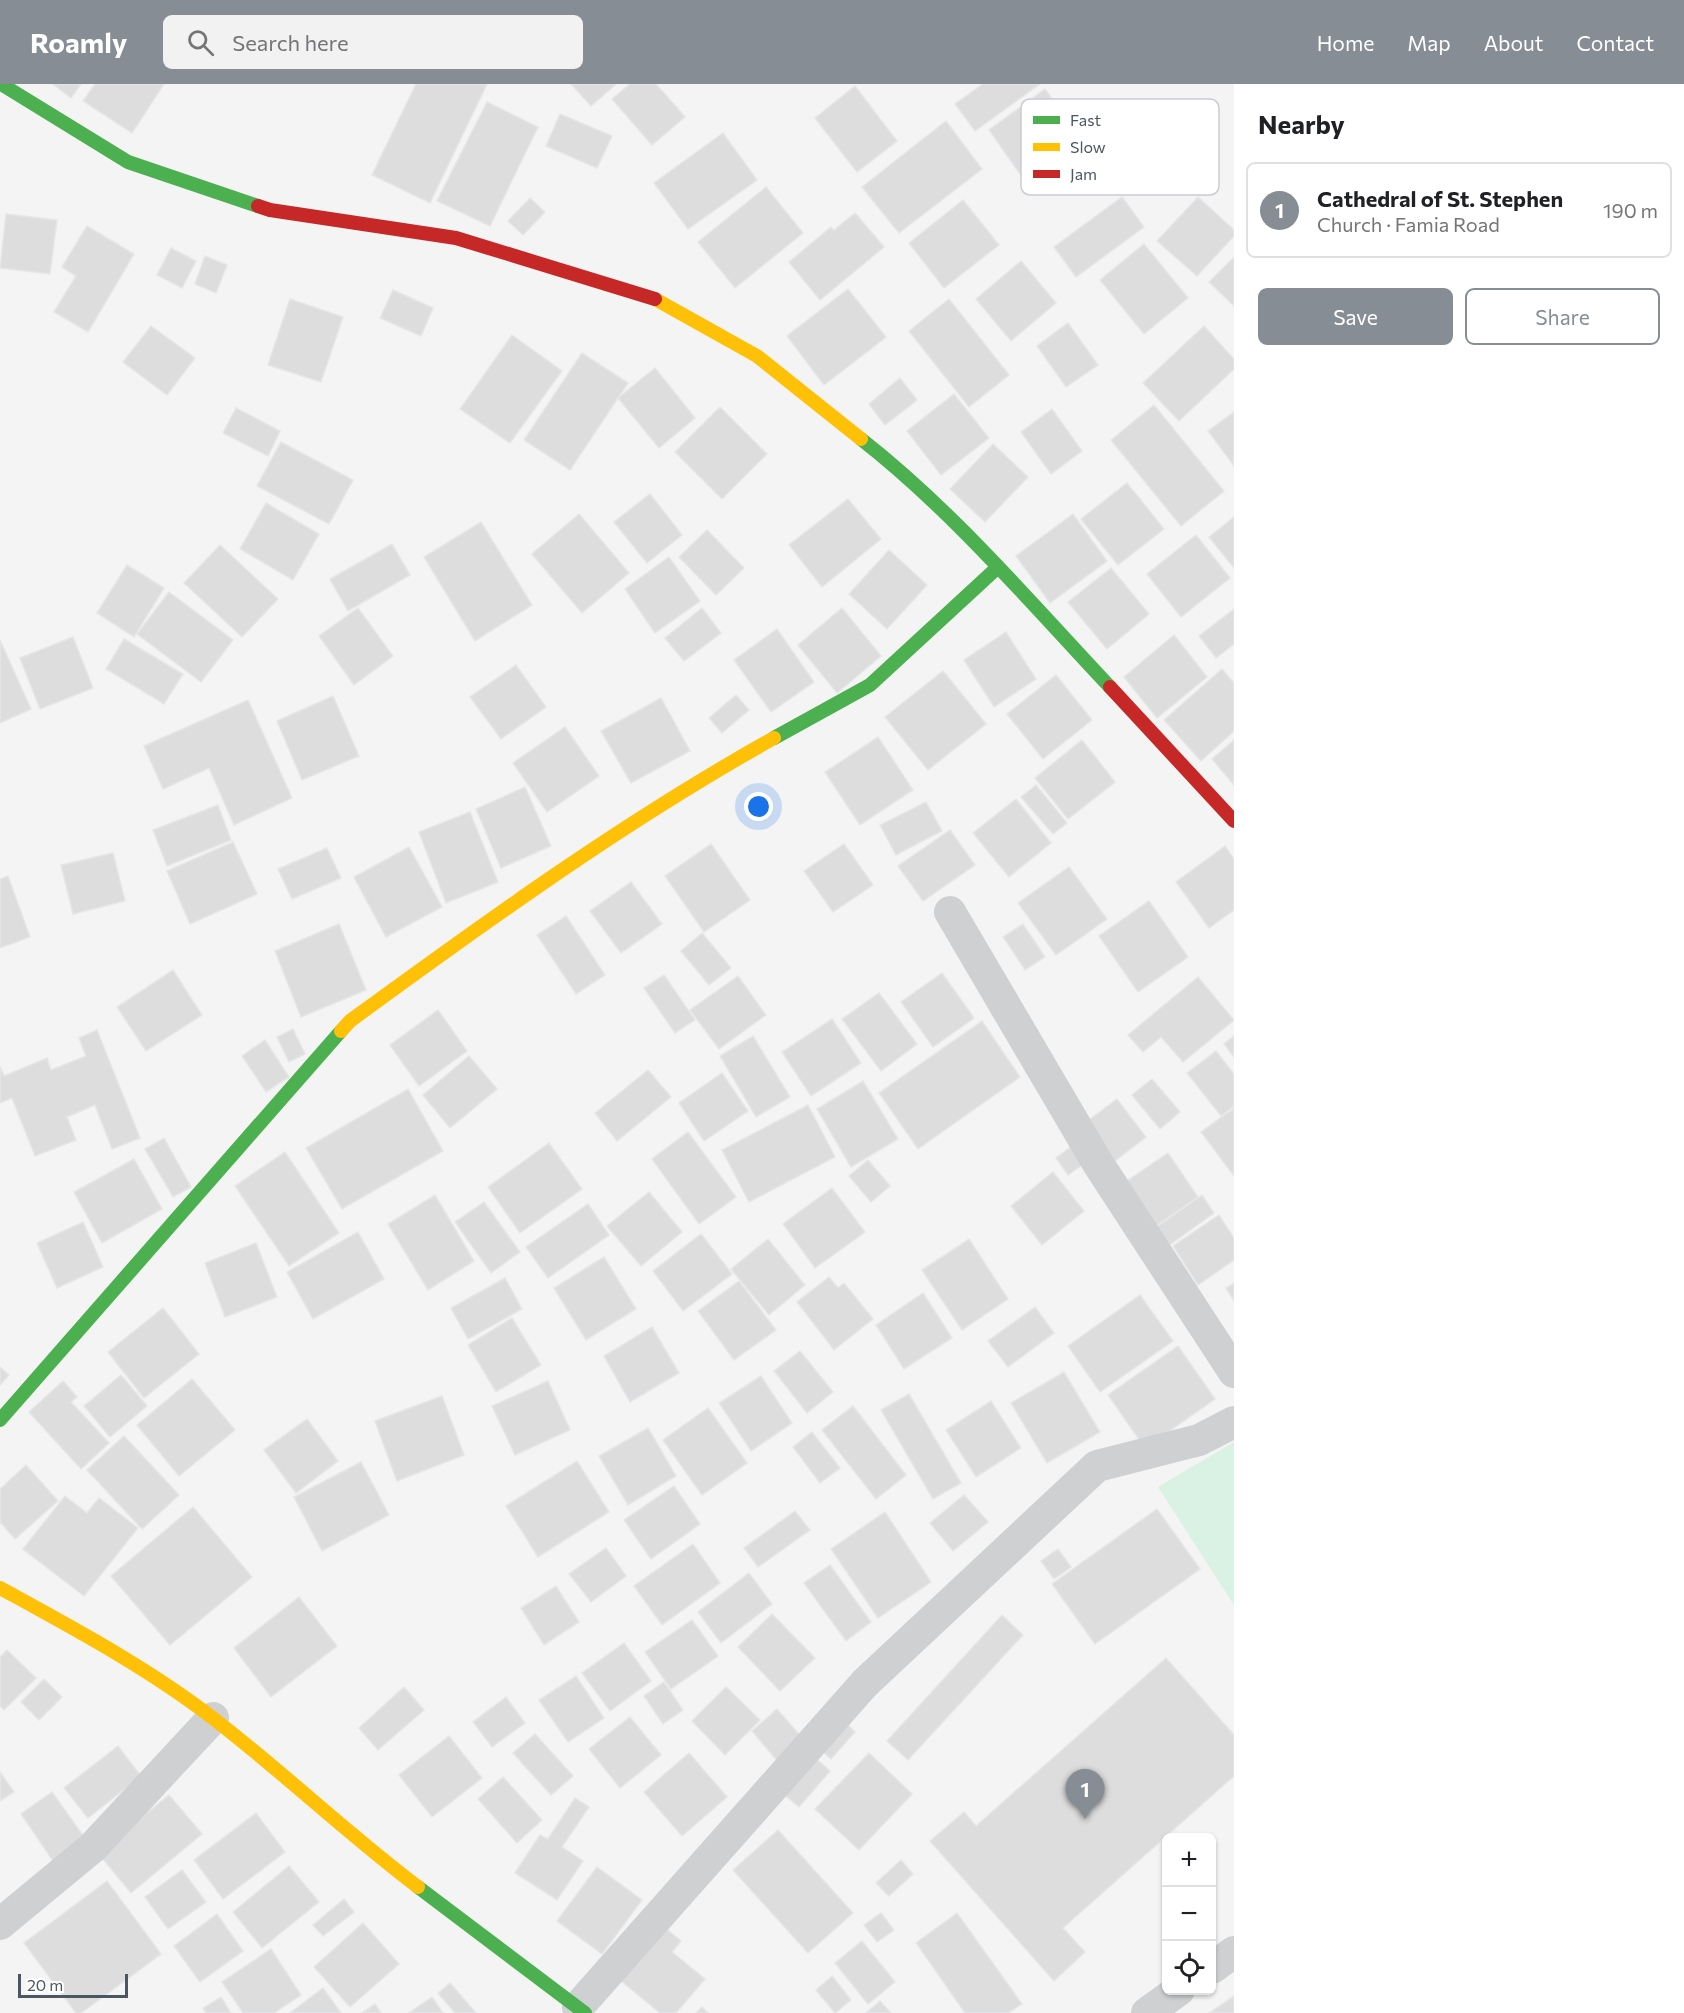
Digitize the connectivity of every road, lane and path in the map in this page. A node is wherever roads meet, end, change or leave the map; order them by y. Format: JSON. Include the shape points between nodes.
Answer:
{"nodes":[{"id":1,"x":1,"y":84,"type":"edge"},
{"id":2,"x":998,"y":567,"type":"junction"},
{"id":3,"x":1234,"y":821,"type":"edge"},
{"id":4,"x":950,"y":912,"type":"dead end"},
{"id":5,"x":1234,"y":1372,"type":"edge"},
{"id":6,"x":0,"y":1420,"type":"edge"},
{"id":7,"x":1234,"y":1422,"type":"edge"},
{"id":8,"x":0,"y":1588,"type":"edge"},
{"id":9,"x":213,"y":1718,"type":"junction"},
{"id":10,"x":0,"y":1924,"type":"edge"},
{"id":11,"x":1234,"y":1952,"type":"edge"},
{"id":12,"x":1216,"y":1965,"type":"edge"},
{"id":13,"x":1172,"y":1995,"type":"edge"},
{"id":14,"x":581,"y":2010,"type":"edge"},
{"id":15,"x":1147,"y":2013,"type":"edge"}],
"edges":[{"from":1,"to":2,"type":"street","via":[[128,162],[270,210],[456,238],[652,297],[757,356],[906,474]]},
{"from":2,"to":3,"type":"street"},
{"from":2,"to":6,"type":"street","via":[[870,685],[722,766],[522,896],[350,1021]]},
{"from":4,"to":5,"type":"street","via":[[1096,1162]]},
{"from":7,"to":14,"type":"street","via":[[1199,1440],[1097,1466],[865,1683]]},
{"from":8,"to":9,"type":"street","via":[[100,1643]]},
{"from":9,"to":10,"type":"street","via":[[92,1848]]},
{"from":9,"to":14,"type":"street","via":[[379,1858]]},
{"from":11,"to":12,"type":"street"},
{"from":13,"to":15,"type":"street"}]}
